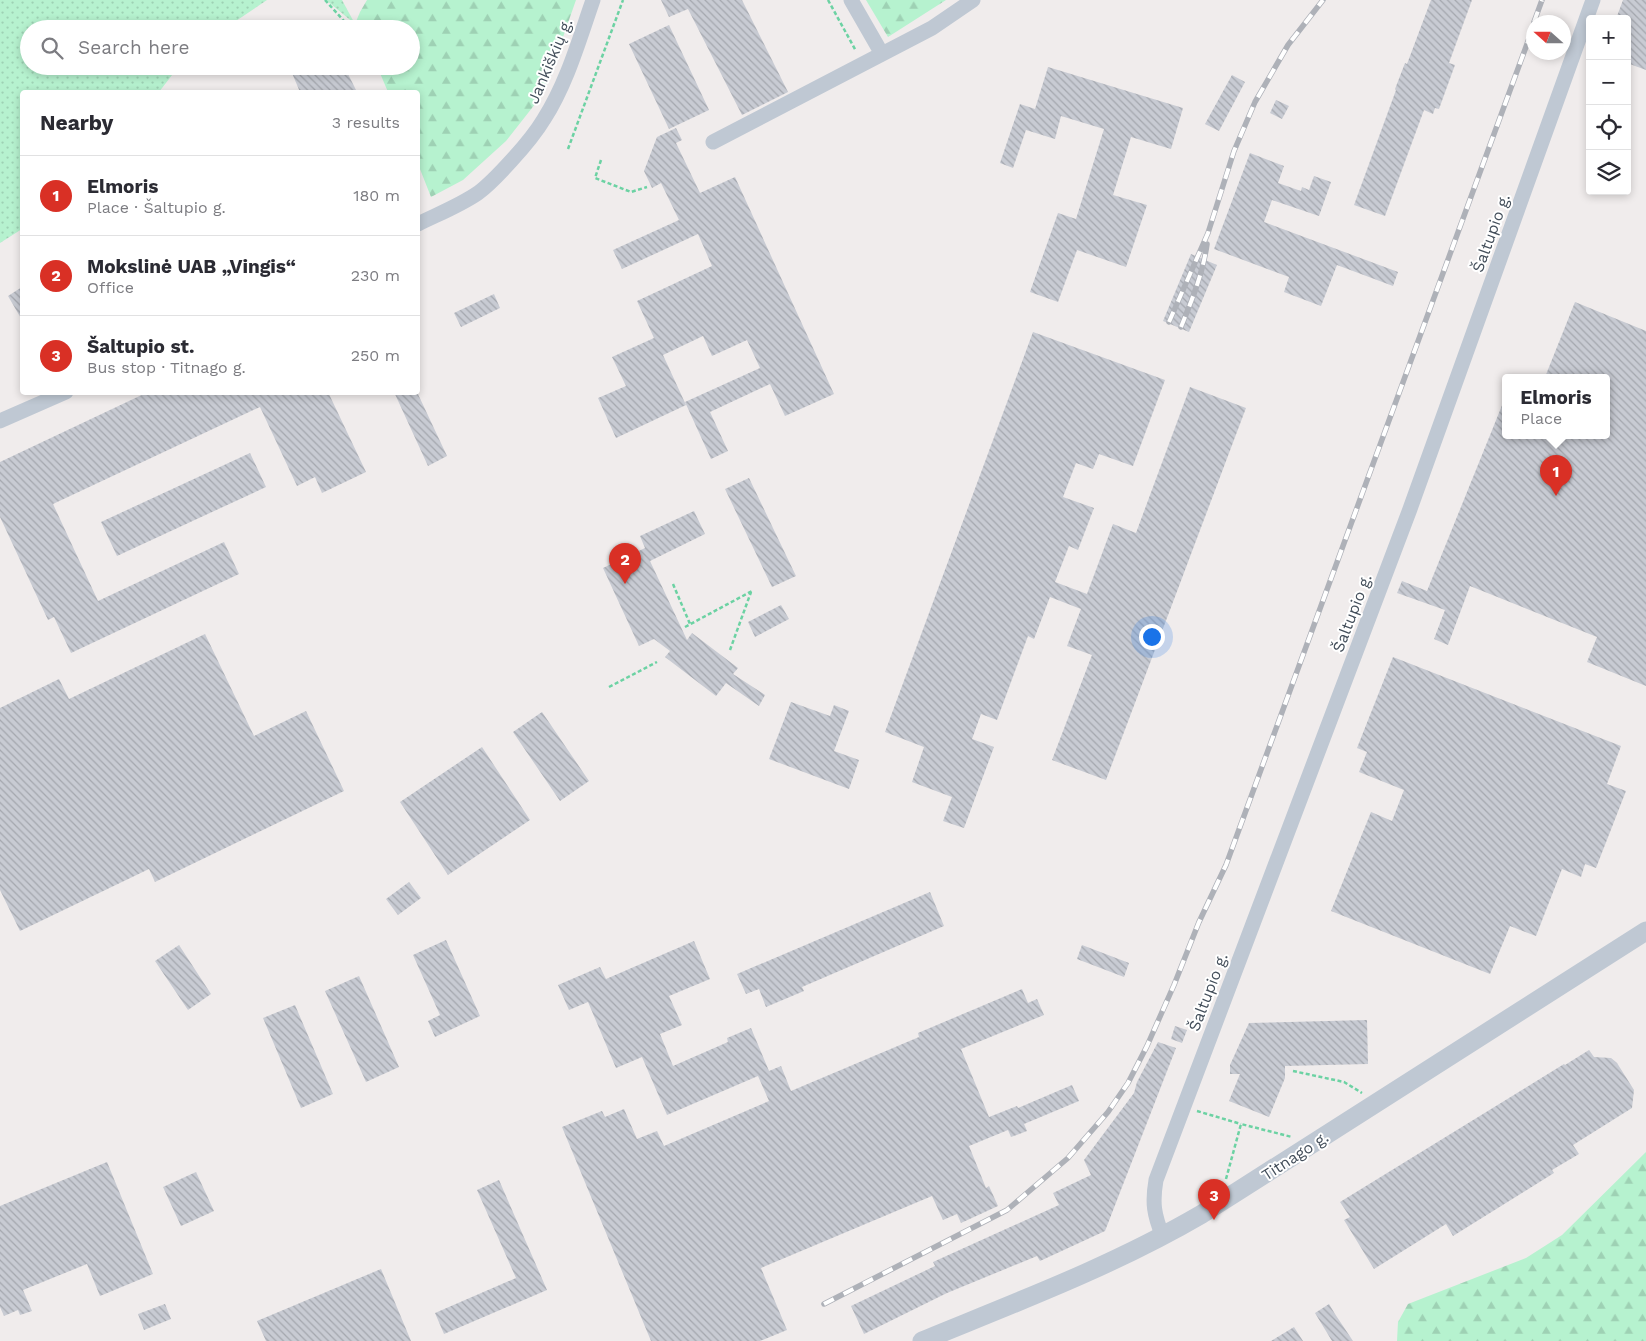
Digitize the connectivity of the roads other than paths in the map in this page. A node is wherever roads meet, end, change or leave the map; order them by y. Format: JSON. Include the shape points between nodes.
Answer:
{"nodes":[{"id":1,"x":594,"y":0,"type":"edge"},
{"id":2,"x":851,"y":0,"type":"edge"},
{"id":3,"x":973,"y":0,"type":"edge"},
{"id":4,"x":1593,"y":0,"type":"edge"},
{"id":5,"x":882,"y":54,"type":"junction"},
{"id":6,"x":713,"y":142,"type":"dead end"},
{"id":7,"x":420,"y":223,"type":"edge"},
{"id":8,"x":59,"y":395,"type":"edge"},
{"id":9,"x":0,"y":421,"type":"edge"},
{"id":10,"x":1646,"y":930,"type":"edge"},
{"id":11,"x":1163,"y":1237,"type":"junction"},
{"id":12,"x":922,"y":1341,"type":"edge"}],
"edges":[{"from":1,"to":7,"type":"street","name":"Jankiškių g.","via":[[559,92],[529,140],[480,192]]},
{"from":2,"to":5,"type":"street"},
{"from":3,"to":5,"type":"street","via":[[932,28]]},
{"from":4,"to":11,"type":"street","name":"Šaltupio g.","via":[[1410,509],[1156,1180],[1154,1210]]},
{"from":5,"to":6,"type":"street"},
{"from":8,"to":9,"type":"street"},
{"from":10,"to":11,"type":"street","name":"Titnago g."},
{"from":11,"to":12,"type":"street","name":"Titnago g."}]}
